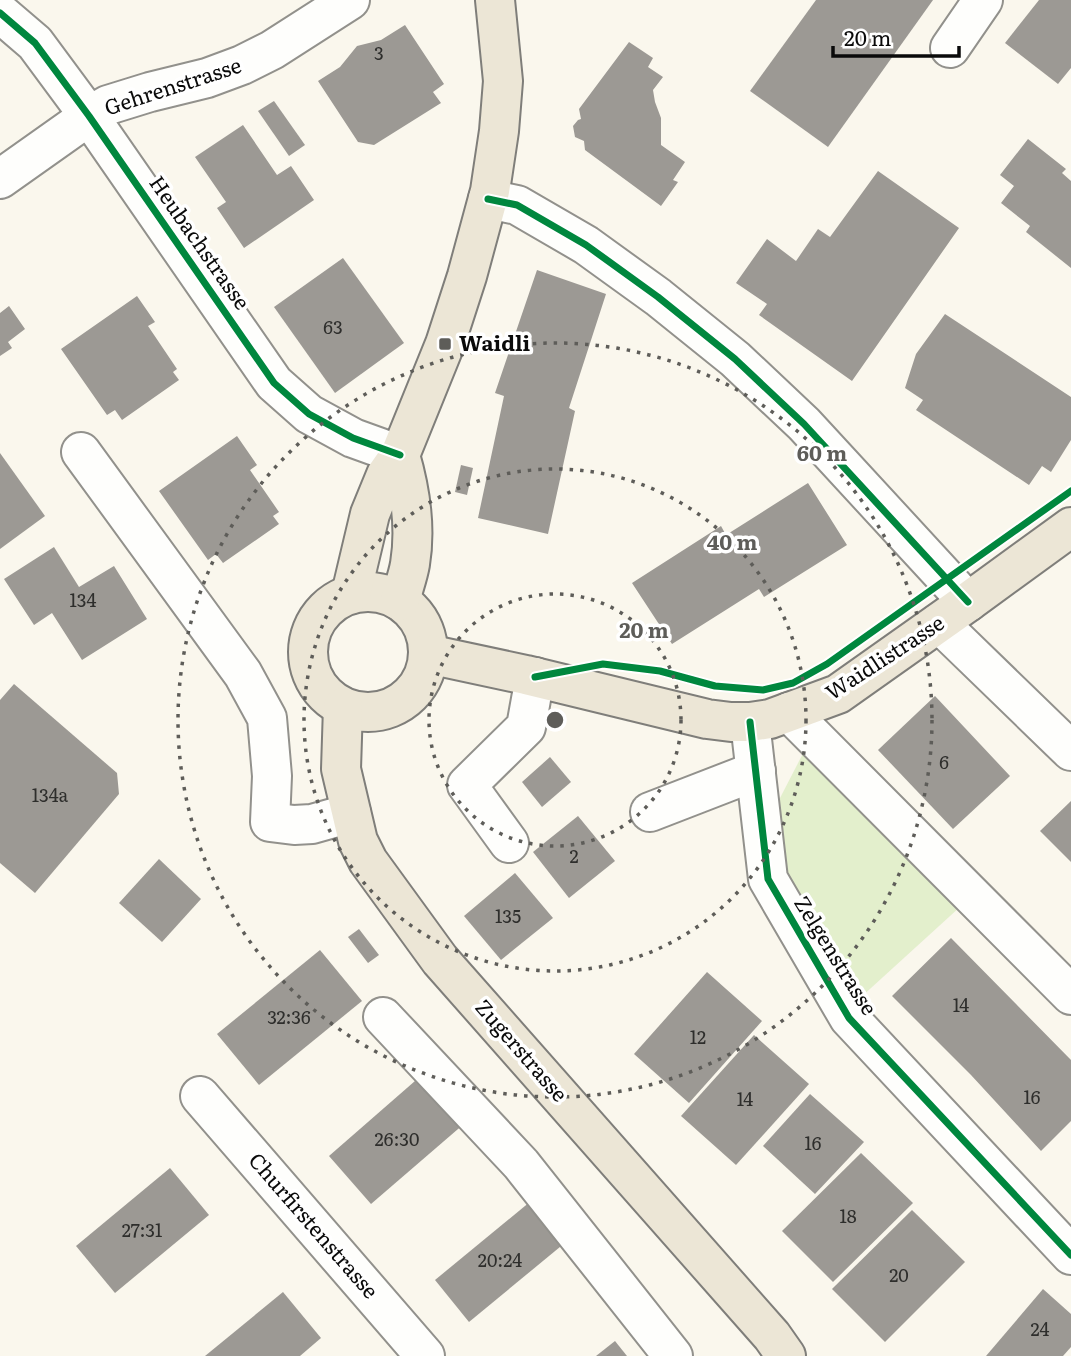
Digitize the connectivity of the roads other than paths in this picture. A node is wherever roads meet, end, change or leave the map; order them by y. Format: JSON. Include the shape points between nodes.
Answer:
{"nodes":[{"id":1,"x":350,"y":0,"type":"edge"},
{"id":2,"x":495,"y":0,"type":"edge"},
{"id":3,"x":983,"y":0,"type":"edge"},
{"id":4,"x":0,"y":13,"type":"edge"},
{"id":5,"x":950,"y":48,"type":"dead end"},
{"id":6,"x":89,"y":116,"type":"junction"},
{"id":7,"x":0,"y":179,"type":"edge"},
{"id":8,"x":488,"y":199,"type":"junction"},
{"id":9,"x":80,"y":452,"type":"dead end"},
{"id":10,"x":400,"y":455,"type":"junction"},
{"id":11,"x":1071,"y":527,"type":"edge"},
{"id":12,"x":351,"y":594,"type":"junction"},
{"id":13,"x":400,"y":601,"type":"junction"},
{"id":14,"x":954,"y":613,"type":"junction"},
{"id":15,"x":428,"y":654,"type":"junction"},
{"id":16,"x":535,"y":677,"type":"junction"},
{"id":17,"x":343,"y":706,"type":"junction"},
{"id":18,"x":789,"y":712,"type":"junction"},
{"id":19,"x":750,"y":722,"type":"junction"},
{"id":20,"x":1071,"y":751,"type":"edge"},
{"id":21,"x":756,"y":771,"type":"junction"},
{"id":22,"x":650,"y":812,"type":"dead end"},
{"id":23,"x":351,"y":813,"type":"junction"},
{"id":24,"x":509,"y":843,"type":"dead end"},
{"id":25,"x":1071,"y":995,"type":"edge"},
{"id":26,"x":383,"y":1017,"type":"dead end"},
{"id":27,"x":200,"y":1096,"type":"dead end"},
{"id":28,"x":1071,"y":1255,"type":"edge"},
{"id":29,"x":425,"y":1356,"type":"edge"},
{"id":30,"x":673,"y":1356,"type":"edge"},
{"id":31,"x":786,"y":1356,"type":"edge"}],
"edges":[{"from":1,"to":6,"type":"street","name":"Gehrenstrasse","via":[[242,65],[108,105]]},
{"from":2,"to":8,"type":"main road","via":[[503,81]]},
{"from":3,"to":5,"type":"street"},
{"from":4,"to":6,"type":"street","name":"Heubachstrasse","via":[[35,43]]},
{"from":6,"to":7,"type":"street","name":"Gehrenstrasse"},
{"from":6,"to":10,"type":"street","name":"Heubachstrasse","via":[[274,383],[309,414],[353,438]]},
{"from":8,"to":10,"type":"main road","via":[[445,344]]},
{"from":8,"to":14,"type":"street","via":[[517,205],[586,245],[735,359],[804,424]]},
{"from":9,"to":23,"type":"street","via":[[243,674],[267,718],[270,822],[312,824]]},
{"from":10,"to":12,"type":"main road","via":[[370,514]]},
{"from":10,"to":13,"type":"main road","via":[[412,525],[410,563]]},
{"from":11,"to":14,"type":"main road","name":"Waidlistrasse"},
{"from":12,"to":13,"type":"main road","via":[[385,594]]},
{"from":12,"to":17,"type":"main road","via":[[334,601],[321,614],[307,648],[316,683]]},
{"from":13,"to":15,"type":"main road","via":[[421,624]]},
{"from":14,"to":18,"type":"main road","name":"Waidlistrasse","via":[[838,694]]},
{"from":14,"to":20,"type":"street"},
{"from":15,"to":16,"type":"main road","name":"Waidlistrasse"},
{"from":15,"to":17,"type":"main road","via":[[418,685],[406,698],[376,711]]},
{"from":16,"to":19,"type":"main road","name":"Waidlistrasse","via":[[682,714]]},
{"from":16,"to":24,"type":"street","via":[[526,727],[467,785]]},
{"from":17,"to":23,"type":"main road","name":"Zugerstrasse","via":[[341,769]]},
{"from":18,"to":19,"type":"main road","name":"Waidlistrasse"},
{"from":18,"to":25,"type":"street"},
{"from":19,"to":21,"type":"street","name":"Zelgenstrasse"},
{"from":21,"to":22,"type":"street"},
{"from":21,"to":28,"type":"street","name":"Zelgenstrasse","via":[[768,879],[849,1018]]},
{"from":23,"to":31,"type":"main road","name":"Zugerstrasse","via":[[368,861],[440,960]]},
{"from":26,"to":30,"type":"street","via":[[521,1164]]},
{"from":27,"to":29,"type":"street","name":"Churfirstenstrasse"}]}
